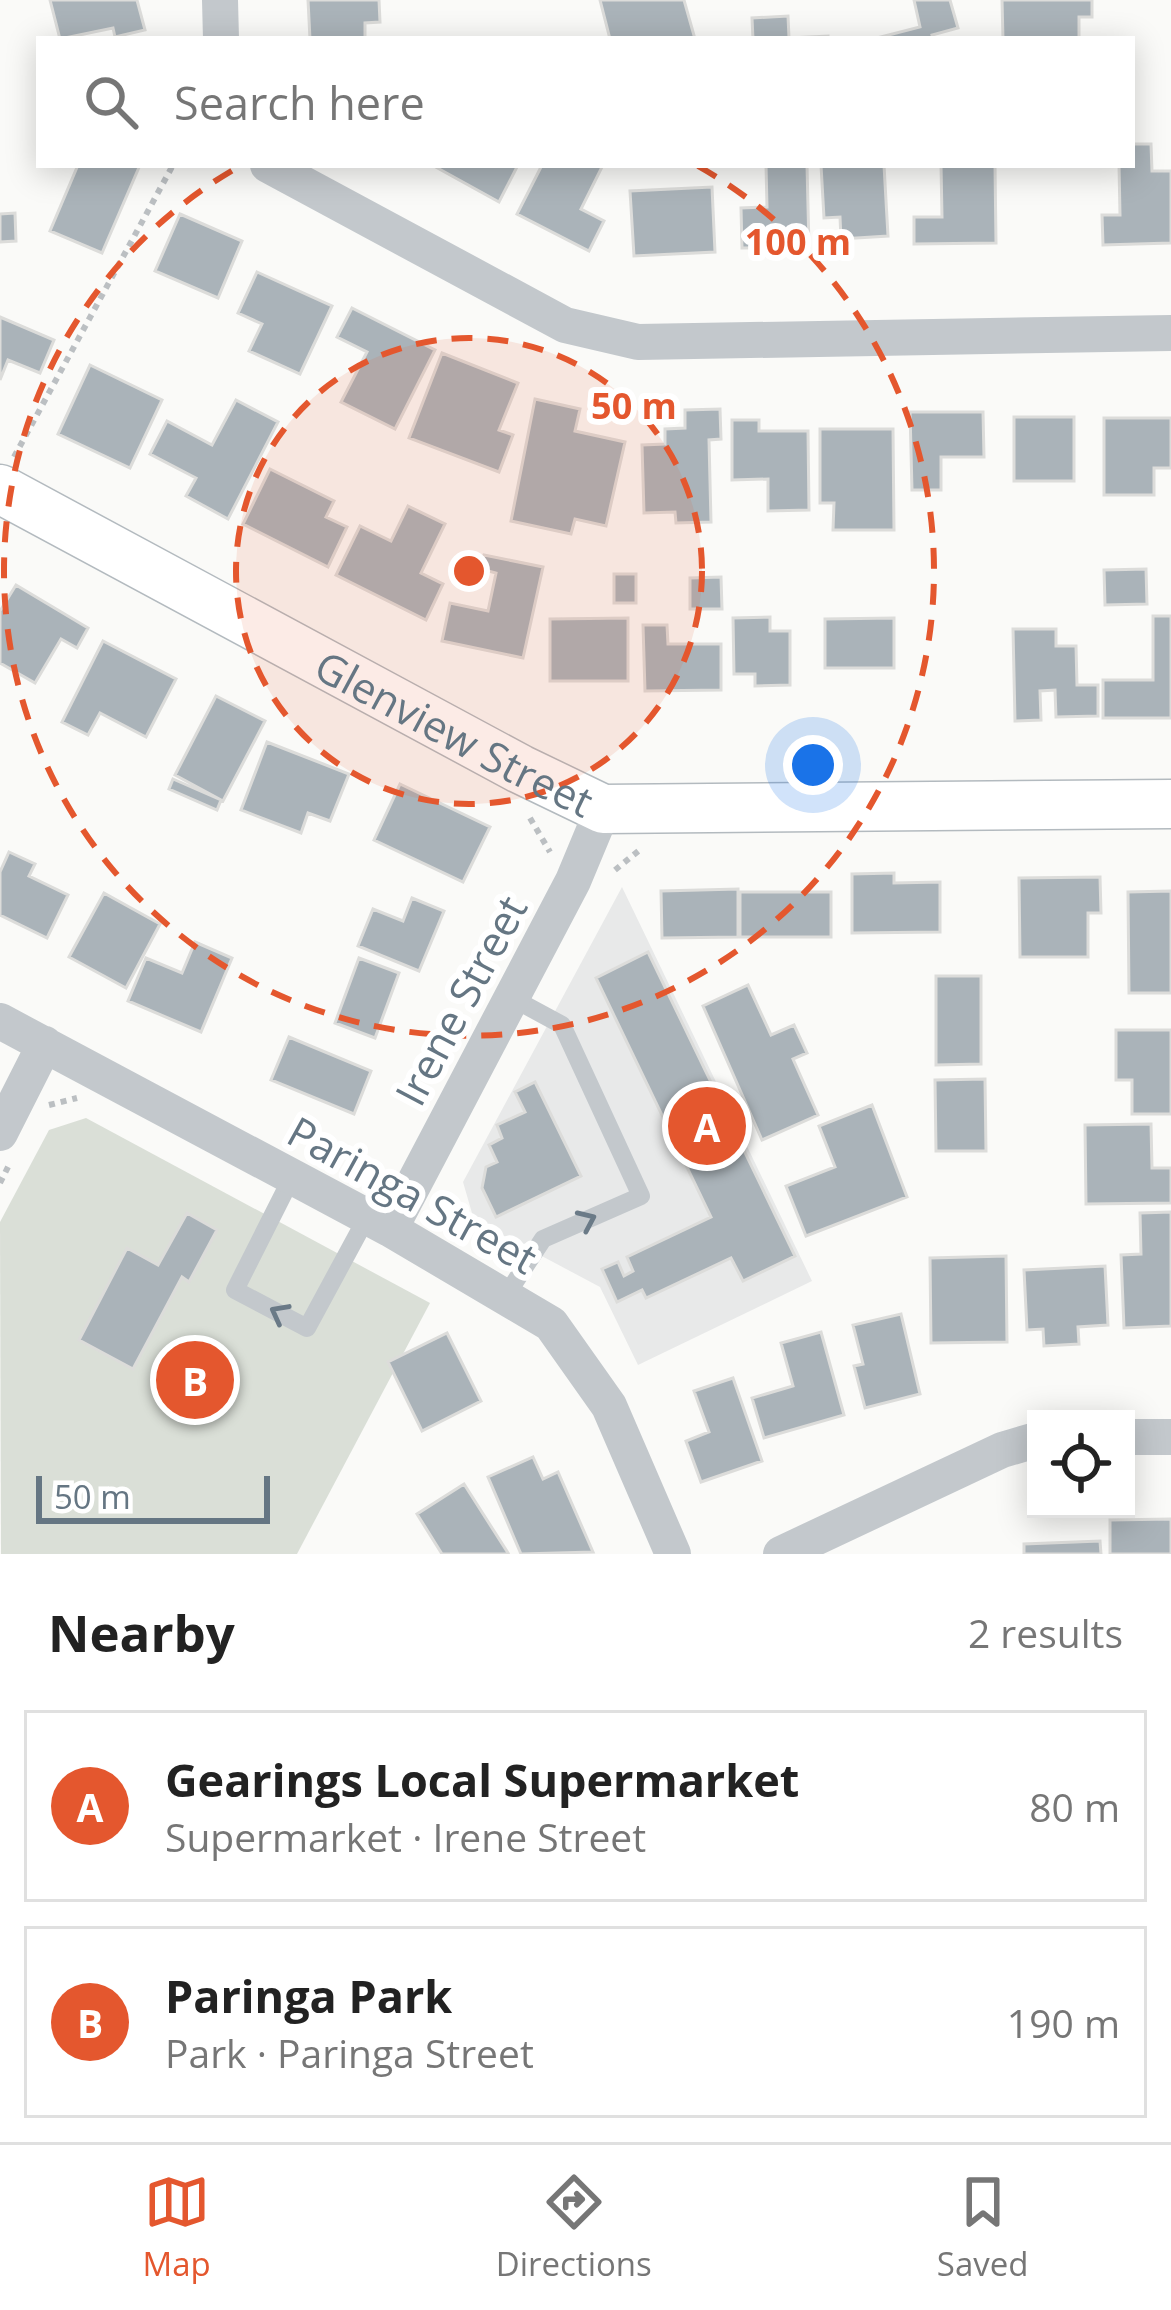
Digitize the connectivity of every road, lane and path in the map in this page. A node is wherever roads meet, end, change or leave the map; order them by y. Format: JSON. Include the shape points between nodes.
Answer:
{"nodes":[{"id":1,"x":220,"y":0,"type":"edge"},
{"id":2,"x":221,"y":36,"type":"edge"},
{"id":3,"x":171,"y":168,"type":"edge"},
{"id":4,"x":274,"y":168,"type":"edge"},
{"id":5,"x":1171,"y":333,"type":"edge"},
{"id":6,"x":4,"y":479,"type":"edge"},
{"id":7,"x":1171,"y":804,"type":"edge"},
{"id":8,"x":603,"y":808,"type":"junction"},
{"id":9,"x":512,"y":998,"type":"junction"},
{"id":10,"x":0,"y":1021,"type":"edge"},
{"id":11,"x":45,"y":1044,"type":"junction"},
{"id":12,"x":94,"y":1100,"type":"dead end"},
{"id":13,"x":37,"y":1115,"type":"dead end"},
{"id":14,"x":0,"y":1132,"type":"edge"},
{"id":15,"x":292,"y":1177,"type":"junction"},
{"id":16,"x":379,"y":1223,"type":"junction"},
{"id":17,"x":505,"y":1297,"type":"junction"},
{"id":18,"x":1135,"y":1437,"type":"edge"},
{"id":19,"x":1171,"y":1437,"type":"edge"},
{"id":20,"x":1027,"y":1443,"type":"edge"},
{"id":21,"x":673,"y":1554,"type":"edge"},
{"id":22,"x":781,"y":1554,"type":"edge"}],
"edges":[{"from":1,"to":2,"type":"street"},
{"from":3,"to":6,"type":"path"},
{"from":4,"to":5,"type":"street","via":[[565,325],[638,343]]},
{"from":6,"to":8,"type":"street","name":"Glenview Street"},
{"from":7,"to":8,"type":"street","name":"Glenview Street"},
{"from":8,"to":9,"type":"street","name":"Irene Street"},
{"from":9,"to":16,"type":"street","name":"Irene Street"},
{"from":17,"to":9,"type":"lane","one_way":true,"via":[[543,1239],[640,1196],[562,1025]]},
{"from":10,"to":11,"type":"street","name":"Paringa Street"},
{"from":11,"to":14,"type":"street"},
{"from":11,"to":15,"type":"street","name":"Paringa Street"},
{"from":12,"to":13,"type":"path","via":[[74,1097]]},
{"from":15,"to":16,"type":"street","name":"Paringa Street"},
{"from":16,"to":15,"type":"lane","one_way":true,"via":[[307,1328],[235,1290]]},
{"from":16,"to":17,"type":"street","name":"Paringa Street"},
{"from":17,"to":21,"type":"street","name":"Paringa Street","via":[[551,1324],[609,1406]]},
{"from":18,"to":19,"type":"street"},
{"from":20,"to":22,"type":"street"}]}
